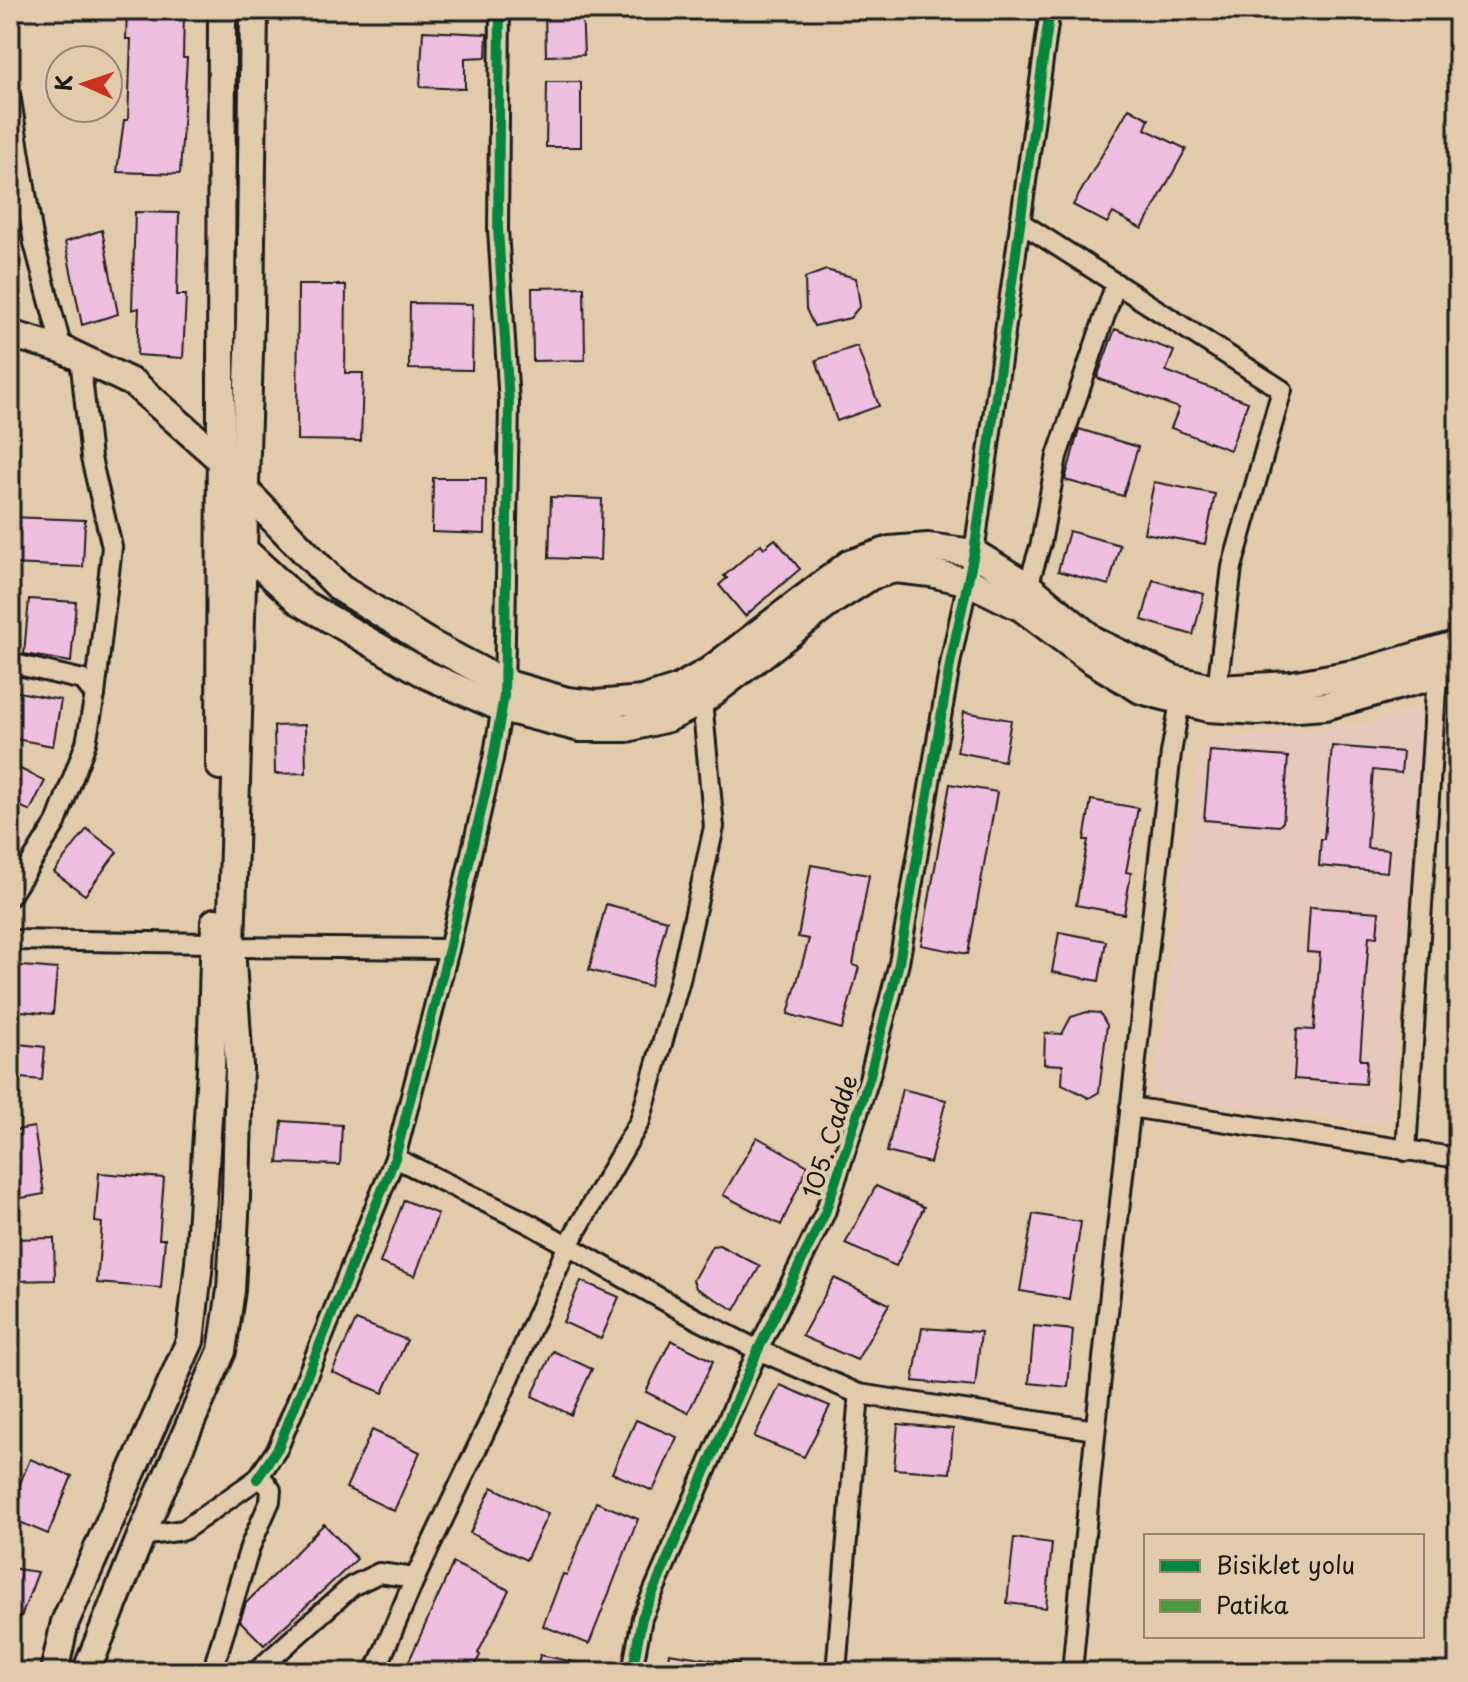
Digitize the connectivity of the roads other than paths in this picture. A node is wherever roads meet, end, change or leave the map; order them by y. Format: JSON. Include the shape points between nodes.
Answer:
{"nodes":[{"id":1,"x":222,"y":10,"type":"edge"},
{"id":2,"x":254,"y":10,"type":"edge"},
{"id":3,"x":500,"y":10,"type":"edge"},
{"id":4,"x":1050,"y":10,"type":"edge"},
{"id":5,"x":10,"y":94,"type":"edge"},
{"id":6,"x":1020,"y":222,"type":"junction"},
{"id":7,"x":1116,"y":283,"type":"junction"},
{"id":8,"x":10,"y":334,"type":"edge"},
{"id":9,"x":71,"y":353,"type":"junction"},
{"id":10,"x":222,"y":461,"type":"junction"},
{"id":11,"x":246,"y":491,"type":"junction"},
{"id":12,"x":222,"y":512,"type":"junction"},
{"id":13,"x":244,"y":550,"type":"junction"},
{"id":14,"x":974,"y":553,"type":"junction"},
{"id":15,"x":969,"y":582,"type":"junction"},
{"id":16,"x":1028,"y":586,"type":"junction"},
{"id":17,"x":1458,"y":644,"type":"edge"},
{"id":18,"x":10,"y":663,"type":"edge"},
{"id":19,"x":1448,"y":672,"type":"edge"},
{"id":20,"x":1217,"y":689,"type":"junction"},
{"id":21,"x":95,"y":695,"type":"junction"},
{"id":22,"x":503,"y":696,"type":"junction"},
{"id":23,"x":702,"y":701,"type":"junction"},
{"id":24,"x":1180,"y":702,"type":"junction"},
{"id":25,"x":10,"y":896,"type":"edge"},
{"id":26,"x":10,"y":940,"type":"edge"},
{"id":27,"x":223,"y":945,"type":"junction"},
{"id":28,"x":449,"y":949,"type":"junction"},
{"id":29,"x":1130,"y":1107,"type":"junction"},
{"id":30,"x":1406,"y":1151,"type":"junction"},
{"id":31,"x":395,"y":1158,"type":"junction"},
{"id":32,"x":1458,"y":1158,"type":"edge"},
{"id":33,"x":568,"y":1245,"type":"junction"},
{"id":34,"x":758,"y":1350,"type":"junction"},
{"id":35,"x":859,"y":1394,"type":"junction"},
{"id":36,"x":1095,"y":1430,"type":"junction"},
{"id":37,"x":257,"y":1479,"type":"junction"},
{"id":38,"x":141,"y":1536,"type":"junction"},
{"id":39,"x":415,"y":1578,"type":"junction"},
{"id":40,"x":54,"y":1672,"type":"edge"},
{"id":41,"x":86,"y":1672,"type":"edge"},
{"id":42,"x":215,"y":1672,"type":"edge"},
{"id":43,"x":256,"y":1672,"type":"edge"},
{"id":44,"x":375,"y":1672,"type":"edge"},
{"id":45,"x":632,"y":1672,"type":"edge"},
{"id":46,"x":836,"y":1672,"type":"edge"},
{"id":47,"x":1072,"y":1672,"type":"edge"}],
"edges":[{"from":1,"to":10,"type":"main road"},
{"from":2,"to":11,"type":"main road"},
{"from":3,"to":22,"type":"street","via":[[498,229],[509,403]]},
{"from":4,"to":6,"type":"street","name":"105. Cadde"},
{"from":5,"to":9,"type":"street","via":[[34,243]]},
{"from":6,"to":7,"type":"street"},
{"from":6,"to":14,"type":"street","name":"105. Cadde"},
{"from":7,"to":16,"type":"street","via":[[1057,456]]},
{"from":7,"to":20,"type":"street","via":[[1282,390],[1232,567]]},
{"from":8,"to":9,"type":"main road"},
{"from":9,"to":10,"type":"main road","via":[[135,384]]},
{"from":9,"to":21,"type":"street","via":[[112,547]]},
{"from":10,"to":11,"type":"main road"},
{"from":10,"to":12,"type":"main road"},
{"from":11,"to":13,"type":"main road"},
{"from":11,"to":22,"type":"main road","via":[[340,588]]},
{"from":12,"to":13,"type":"main road"},
{"from":12,"to":27,"type":"main road"},
{"from":13,"to":22,"type":"main road","via":[[299,601],[427,675]]},
{"from":13,"to":27,"type":"main road"},
{"from":14,"to":15,"type":"street","name":"105. Cadde"},
{"from":14,"to":16,"type":"main road"},
{"from":14,"to":22,"type":"main road","via":[[928,547],[890,550],[849,564],[709,671],[642,700],[596,704]]},
{"from":15,"to":23,"type":"main road","via":[[895,569],[871,576]]},
{"from":15,"to":24,"type":"main road","via":[[1022,608],[1141,690]]},
{"from":15,"to":34,"type":"street","name":"105. Cadde","via":[[899,963],[869,1079],[825,1213]]},
{"from":16,"to":20,"type":"main road","via":[[1096,642],[1173,679]]},
{"from":17,"to":20,"type":"main road","via":[[1358,673],[1291,685]]},
{"from":18,"to":21,"type":"street","via":[[83,680]]},
{"from":19,"to":24,"type":"main road","via":[[1325,706],[1258,711]]},
{"from":19,"to":30,"type":"street"},
{"from":21,"to":25,"type":"street","via":[[86,743],[56,823]]},
{"from":22,"to":23,"type":"main road","via":[[580,728],[627,728],[668,718]]},
{"from":22,"to":28,"type":"street"},
{"from":23,"to":33,"type":"street","via":[[714,827],[680,980],[640,1121]]},
{"from":24,"to":29,"type":"street"},
{"from":26,"to":27,"type":"street"},
{"from":27,"to":28,"type":"street"},
{"from":27,"to":38,"type":"main road","via":[[239,1066],[231,1290],[222,1351]]},
{"from":27,"to":40,"type":"main road","via":[[190,1341],[65,1622]]},
{"from":28,"to":31,"type":"street"},
{"from":29,"to":30,"type":"street"},
{"from":29,"to":36,"type":"street"},
{"from":30,"to":32,"type":"street"},
{"from":31,"to":33,"type":"street"},
{"from":31,"to":37,"type":"street","via":[[278,1448]]},
{"from":33,"to":34,"type":"street"},
{"from":33,"to":39,"type":"street"},
{"from":34,"to":35,"type":"street"},
{"from":34,"to":45,"type":"street","name":"105. Cadde","via":[[642,1618]]},
{"from":35,"to":36,"type":"street"},
{"from":35,"to":46,"type":"street"},
{"from":36,"to":47,"type":"street"},
{"from":37,"to":38,"type":"street","via":[[184,1530]]},
{"from":37,"to":42,"type":"street","via":[[271,1490],[270,1501],[250,1547]]},
{"from":38,"to":41,"type":"main road"},
{"from":39,"to":43,"type":"street","via":[[379,1573],[352,1586]]},
{"from":39,"to":44,"type":"street"}]}
